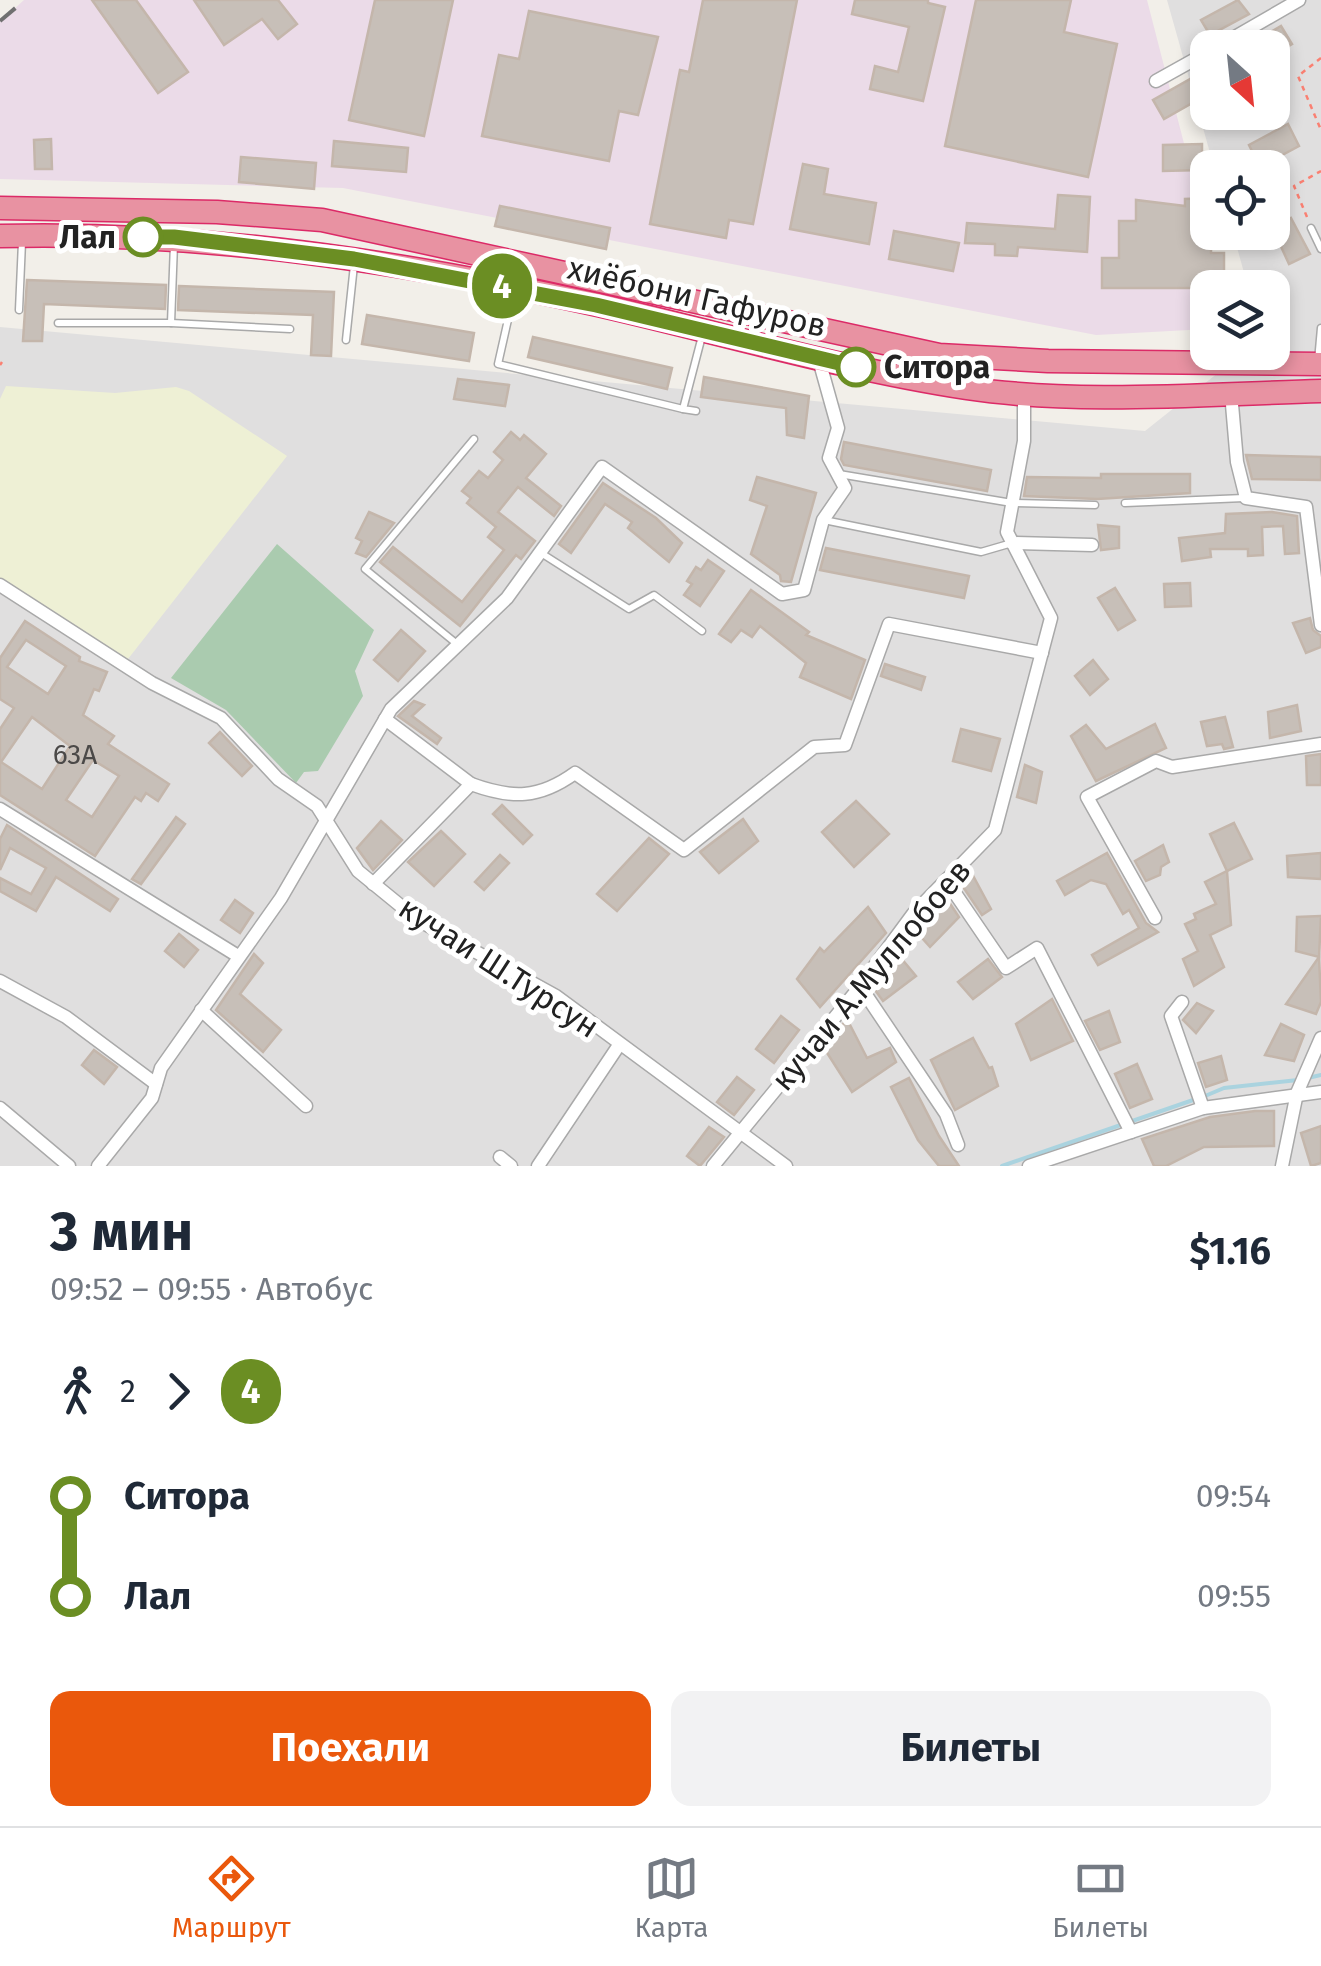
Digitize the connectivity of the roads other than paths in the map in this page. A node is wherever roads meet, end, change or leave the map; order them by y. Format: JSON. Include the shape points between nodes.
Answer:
{"nodes":[{"id":1,"x":1299,"y":0,"type":"edge"},
{"id":2,"x":1247,"y":30,"type":"edge"},
{"id":3,"x":1190,"y":62,"type":"edge"},
{"id":4,"x":1156,"y":82,"type":"dead end"},
{"id":5,"x":0,"y":208,"type":"edge"},
{"id":6,"x":46,"y":209,"type":"junction"},
{"id":7,"x":1312,"y":228,"type":"road end"},
{"id":8,"x":11,"y":236,"type":"edge"},
{"id":9,"x":48,"y":237,"type":"junction"},
{"id":10,"x":174,"y":237,"type":"junction"},
{"id":11,"x":1321,"y":249,"type":"edge"},
{"id":12,"x":354,"y":259,"type":"junction"},
{"id":13,"x":602,"y":279,"type":"junction"},
{"id":14,"x":514,"y":289,"type":"junction"},
{"id":15,"x":596,"y":305,"type":"junction"},
{"id":16,"x":19,"y":310,"type":"dead end"},
{"id":17,"x":171,"y":323,"type":"junction"},
{"id":18,"x":58,"y":324,"type":"dead end"},
{"id":19,"x":1321,"y":328,"type":"edge"},
{"id":20,"x":290,"y":329,"type":"dead end"},
{"id":21,"x":704,"y":330,"type":"junction"},
{"id":22,"x":346,"y":340,"type":"dead end"},
{"id":23,"x":819,"y":360,"type":"junction"},
{"id":24,"x":1183,"y":364,"type":"junction"},
{"id":25,"x":1319,"y":364,"type":"edge"},
{"id":26,"x":1321,"y":391,"type":"edge"},
{"id":27,"x":1024,"y":392,"type":"junction"},
{"id":28,"x":1182,"y":394,"type":"junction"},
{"id":29,"x":1231,"y":394,"type":"junction"},
{"id":30,"x":683,"y":409,"type":"junction"},
{"id":31,"x":696,"y":411,"type":"dead end"},
{"id":32,"x":474,"y":439,"type":"dead end"},
{"id":33,"x":837,"y":474,"type":"junction"},
{"id":34,"x":1246,"y":498,"type":"junction"},
{"id":35,"x":1012,"y":503,"type":"junction"},
{"id":36,"x":1125,"y":503,"type":"dead end"},
{"id":37,"x":1096,"y":505,"type":"dead end"},
{"id":38,"x":1314,"y":507,"type":"edge"},
{"id":39,"x":823,"y":520,"type":"junction"},
{"id":40,"x":1009,"y":538,"type":"junction"},
{"id":41,"x":1092,"y":545,"type":"dead end"},
{"id":42,"x":540,"y":553,"type":"junction"},
{"id":43,"x":0,"y":585,"type":"edge"},
{"id":44,"x":1321,"y":626,"type":"edge"},
{"id":45,"x":702,"y":631,"type":"dead end"},
{"id":46,"x":458,"y":644,"type":"junction"},
{"id":47,"x":1042,"y":653,"type":"junction"},
{"id":48,"x":384,"y":719,"type":"junction"},
{"id":49,"x":1321,"y":744,"type":"edge"},
{"id":50,"x":471,"y":784,"type":"junction"},
{"id":51,"x":0,"y":809,"type":"edge"},
{"id":52,"x":326,"y":820,"type":"junction"},
{"id":53,"x":946,"y":880,"type":"junction"},
{"id":54,"x":373,"y":884,"type":"junction"},
{"id":55,"x":1155,"y":918,"type":"dead end"},
{"id":56,"x":238,"y":956,"type":"junction"},
{"id":57,"x":0,"y":981,"type":"edge"},
{"id":58,"x":860,"y":986,"type":"junction"},
{"id":59,"x":1182,"y":1002,"type":"dead end"},
{"id":60,"x":201,"y":1010,"type":"junction"},
{"id":61,"x":1321,"y":1038,"type":"edge"},
{"id":62,"x":620,"y":1045,"type":"junction"},
{"id":63,"x":156,"y":1084,"type":"junction"},
{"id":64,"x":1301,"y":1084,"type":"junction"},
{"id":65,"x":1321,"y":1092,"type":"edge"},
{"id":66,"x":306,"y":1106,"type":"dead end"},
{"id":67,"x":0,"y":1108,"type":"edge"},
{"id":68,"x":1203,"y":1108,"type":"junction"},
{"id":69,"x":1128,"y":1127,"type":"junction"},
{"id":70,"x":738,"y":1133,"type":"junction"},
{"id":71,"x":958,"y":1145,"type":"dead end"},
{"id":72,"x":104,"y":1163,"type":"edge"},
{"id":73,"x":69,"y":1166,"type":"edge"},
{"id":74,"x":538,"y":1166,"type":"edge"},
{"id":75,"x":713,"y":1166,"type":"edge"},
{"id":76,"x":786,"y":1166,"type":"edge"},
{"id":77,"x":1029,"y":1166,"type":"edge"},
{"id":78,"x":1282,"y":1166,"type":"edge"}],
"edges":[{"from":1,"to":2,"type":"street"},
{"from":3,"to":4,"type":"street"},
{"from":5,"to":6,"type":"highway"},
{"from":6,"to":9,"type":"highway"},
{"from":6,"to":13,"type":"highway","via":[[322,220]]},
{"from":7,"to":11,"type":"lane"},
{"from":8,"to":9,"type":"highway","name":"хиёбони Гафуров"},
{"from":8,"to":16,"type":"lane"},
{"from":9,"to":10,"type":"highway","name":"хиёбони Гафуров"},
{"from":10,"to":12,"type":"highway","name":"хиёбони Гафуров"},
{"from":10,"to":17,"type":"lane"},
{"from":12,"to":14,"type":"highway","name":"хиёбони Гафуров"},
{"from":12,"to":22,"type":"lane"},
{"from":13,"to":15,"type":"highway"},
{"from":13,"to":24,"type":"highway","via":[[939,355]]},
{"from":14,"to":15,"type":"highway","name":"хиёбони Гафуров"},
{"from":14,"to":30,"type":"lane","via":[[498,364]]},
{"from":15,"to":21,"type":"highway","name":"хиёбони Гафуров"},
{"from":17,"to":18,"type":"lane"},
{"from":17,"to":20,"type":"lane"},
{"from":19,"to":25,"type":"lane"},
{"from":21,"to":23,"type":"highway","name":"хиёбони Гафуров"},
{"from":21,"to":30,"type":"lane"},
{"from":23,"to":27,"type":"highway","name":"хиёбони Гафуров"},
{"from":23,"to":33,"type":"street","via":[[838,428],[829,458]]},
{"from":24,"to":25,"type":"highway"},
{"from":24,"to":28,"type":"highway"},
{"from":26,"to":29,"type":"highway","name":"хиёбони Гафуров"},
{"from":27,"to":28,"type":"highway","name":"хиёбони Гафуров"},
{"from":27,"to":35,"type":"street","via":[[1024,441]]},
{"from":28,"to":29,"type":"highway","name":"хиёбони Гафуров"},
{"from":29,"to":34,"type":"street"},
{"from":30,"to":31,"type":"lane"},
{"from":32,"to":46,"type":"lane","via":[[366,569]]},
{"from":33,"to":35,"type":"lane"},
{"from":33,"to":39,"type":"street","via":[[844,488]]},
{"from":34,"to":36,"type":"lane"},
{"from":34,"to":38,"type":"street"},
{"from":35,"to":37,"type":"lane"},
{"from":35,"to":40,"type":"street"},
{"from":38,"to":44,"type":"street"},
{"from":39,"to":40,"type":"lane","via":[[982,552]]},
{"from":39,"to":42,"type":"street","via":[[804,590],[782,594],[602,467]]},
{"from":40,"to":41,"type":"street"},
{"from":40,"to":47,"type":"street","name":"кучаи А.Муллобоев","via":[[1051,618]]},
{"from":42,"to":45,"type":"lane","via":[[630,609],[654,595]]},
{"from":42,"to":46,"type":"street","via":[[507,598]]},
{"from":43,"to":52,"type":"street","name":"кучаи Ш.Турсун","via":[[152,683],[222,718]]},
{"from":46,"to":48,"type":"street"},
{"from":47,"to":50,"type":"street","via":[[889,624],[845,745],[814,747],[684,850],[575,773],[556,786],[508,797]]},
{"from":47,"to":53,"type":"street","name":"кучаи А.Муллобоев","via":[[995,830]]},
{"from":48,"to":50,"type":"street"},
{"from":48,"to":52,"type":"street"},
{"from":49,"to":55,"type":"street","via":[[1172,766],[1156,762],[1087,797]]},
{"from":50,"to":54,"type":"street"},
{"from":51,"to":56,"type":"street"},
{"from":52,"to":54,"type":"street","name":"кучаи Ш.Турсун"},
{"from":52,"to":56,"type":"street"},
{"from":53,"to":58,"type":"street","name":"кучаи А.Муллобоев"},
{"from":53,"to":69,"type":"street","via":[[1006,968],[1038,948]]},
{"from":54,"to":62,"type":"street","name":"кучаи Ш.Турсун","via":[[418,920],[556,996]]},
{"from":56,"to":60,"type":"street"},
{"from":57,"to":63,"type":"street","via":[[66,1017]]},
{"from":58,"to":70,"type":"street","name":"кучаи А.Муллобоев"},
{"from":58,"to":71,"type":"street","via":[[946,1114]]},
{"from":59,"to":68,"type":"street","via":[[1171,1016]]},
{"from":60,"to":63,"type":"street"},
{"from":60,"to":66,"type":"street"},
{"from":61,"to":64,"type":"street"},
{"from":62,"to":70,"type":"street","name":"кучаи Ш.Турсун"},
{"from":62,"to":74,"type":"street"},
{"from":63,"to":72,"type":"street"},
{"from":64,"to":65,"type":"street"},
{"from":64,"to":68,"type":"street"},
{"from":64,"to":78,"type":"street"},
{"from":67,"to":73,"type":"street"},
{"from":68,"to":69,"type":"street"},
{"from":69,"to":77,"type":"street"},
{"from":70,"to":75,"type":"street","name":"кучаи А.Муллобоев"},
{"from":70,"to":76,"type":"street","name":"кучаи Ш.Турсун"}]}
